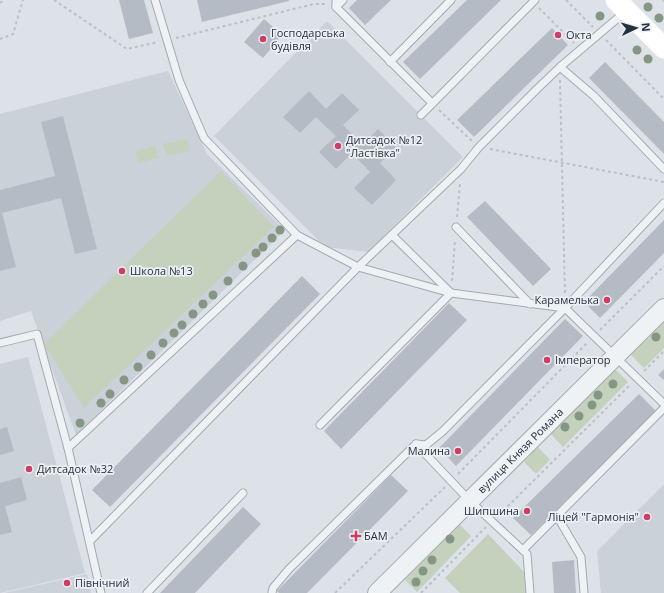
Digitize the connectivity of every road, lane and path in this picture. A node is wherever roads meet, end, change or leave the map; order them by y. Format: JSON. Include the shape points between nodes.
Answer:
{"nodes":[{"id":1,"x":4,"y":0,"type":"edge"},
{"id":2,"x":23,"y":0,"type":"edge"},
{"id":3,"x":54,"y":0,"type":"edge"},
{"id":4,"x":155,"y":0,"type":"edge"},
{"id":5,"x":343,"y":0,"type":"edge"},
{"id":6,"x":451,"y":0,"type":"edge"},
{"id":7,"x":566,"y":0,"type":"edge"},
{"id":8,"x":534,"y":1,"type":"edge"},
{"id":9,"x":0,"y":3,"type":"edge"},
{"id":10,"x":336,"y":3,"type":"edge"},
{"id":11,"x":621,"y":5,"type":"edge"},
{"id":12,"x":600,"y":34,"type":"junction"},
{"id":13,"x":0,"y":39,"type":"edge"},
{"id":14,"x":166,"y":41,"type":"junction"},
{"id":15,"x":664,"y":48,"type":"edge"},
{"id":16,"x":581,"y":50,"type":"junction"},
{"id":17,"x":390,"y":62,"type":"junction"},
{"id":18,"x":560,"y":67,"type":"junction"},
{"id":19,"x":664,"y":99,"type":"edge"},
{"id":20,"x":432,"y":103,"type":"junction"},
{"id":21,"x":421,"y":115,"type":"dead end"},
{"id":22,"x":479,"y":147,"type":"junction"},
{"id":23,"x":562,"y":163,"type":"junction"},
{"id":24,"x":664,"y":169,"type":"edge"},
{"id":25,"x":664,"y":182,"type":"edge"},
{"id":26,"x":664,"y":203,"type":"edge"},
{"id":27,"x":456,"y":228,"type":"dead end"},
{"id":28,"x":297,"y":235,"type":"junction"},
{"id":29,"x":392,"y":235,"type":"junction"},
{"id":30,"x":664,"y":266,"type":"edge"},
{"id":31,"x":358,"y":267,"type":"junction"},
{"id":32,"x":451,"y":293,"type":"junction"},
{"id":33,"x":530,"y":304,"type":"junction"},
{"id":34,"x":565,"y":308,"type":"junction"},
{"id":35,"x":664,"y":308,"type":"edge"},
{"id":36,"x":593,"y":337,"type":"junction"},
{"id":37,"x":0,"y":344,"type":"edge"},
{"id":38,"x":664,"y":351,"type":"edge"},
{"id":39,"x":614,"y":356,"type":"junction"},
{"id":40,"x":638,"y":377,"type":"junction"},
{"id":41,"x":664,"y":404,"type":"edge"},
{"id":42,"x":664,"y":408,"type":"edge"},
{"id":43,"x":320,"y":425,"type":"dead end"},
{"id":44,"x":416,"y":444,"type":"junction"},
{"id":45,"x":68,"y":448,"type":"junction"},
{"id":46,"x":451,"y":480,"type":"junction"},
{"id":47,"x":243,"y":493,"type":"dead end"},
{"id":48,"x":470,"y":501,"type":"junction"},
{"id":49,"x":557,"y":516,"type":"junction"},
{"id":50,"x":492,"y":522,"type":"junction"},
{"id":51,"x":90,"y":541,"type":"junction"},
{"id":52,"x":523,"y":550,"type":"junction"},
{"id":53,"x":101,"y":593,"type":"edge"},
{"id":54,"x":147,"y":593,"type":"edge"},
{"id":55,"x":272,"y":593,"type":"edge"},
{"id":56,"x":335,"y":593,"type":"edge"},
{"id":57,"x":376,"y":593,"type":"edge"},
{"id":58,"x":421,"y":593,"type":"edge"},
{"id":59,"x":530,"y":593,"type":"edge"},
{"id":60,"x":584,"y":593,"type":"edge"}],
"edges":[{"from":1,"to":9,"type":"path"},
{"from":2,"to":13,"type":"path","via":[[13,34]]},
{"from":3,"to":14,"type":"path","via":[[127,50]]},
{"from":4,"to":14,"type":"lane"},
{"from":5,"to":10,"type":"lane"},
{"from":6,"to":17,"type":"lane"},
{"from":7,"to":12,"type":"path"},
{"from":8,"to":16,"type":"path"},
{"from":8,"to":20,"type":"lane"},
{"from":10,"to":14,"type":"path","via":[[318,3]]},
{"from":10,"to":17,"type":"lane"},
{"from":11,"to":12,"type":"lane"},
{"from":11,"to":15,"type":"main road"},
{"from":12,"to":16,"type":"lane"},
{"from":12,"to":19,"type":"path"},
{"from":14,"to":28,"type":"lane","via":[[179,80],[204,138]]},
{"from":16,"to":18,"type":"lane"},
{"from":17,"to":20,"type":"lane"},
{"from":18,"to":22,"type":"lane"},
{"from":18,"to":23,"type":"path"},
{"from":18,"to":24,"type":"lane","via":[[594,96]]},
{"from":20,"to":21,"type":"lane"},
{"from":20,"to":22,"type":"path"},
{"from":22,"to":23,"type":"path"},
{"from":22,"to":29,"type":"lane","via":[[461,169]]},
{"from":23,"to":25,"type":"path"},
{"from":23,"to":34,"type":"path"},
{"from":26,"to":34,"type":"lane"},
{"from":27,"to":33,"type":"lane"},
{"from":28,"to":31,"type":"lane"},
{"from":28,"to":45,"type":"lane"},
{"from":29,"to":31,"type":"lane"},
{"from":29,"to":32,"type":"lane"},
{"from":30,"to":36,"type":"path"},
{"from":31,"to":32,"type":"lane"},
{"from":31,"to":51,"type":"lane"},
{"from":32,"to":33,"type":"lane"},
{"from":32,"to":43,"type":"lane"},
{"from":33,"to":34,"type":"lane"},
{"from":34,"to":36,"type":"lane"},
{"from":34,"to":44,"type":"lane","via":[[435,439],[426,445]]},
{"from":35,"to":39,"type":"street","name":"вулиця Князя Романа"},
{"from":36,"to":39,"type":"lane"},
{"from":36,"to":46,"type":"path"},
{"from":37,"to":45,"type":"lane","via":[[37,334]]},
{"from":38,"to":40,"type":"path"},
{"from":39,"to":40,"type":"lane"},
{"from":39,"to":48,"type":"street","name":"вулиця Князя Романа"},
{"from":40,"to":41,"type":"lane"},
{"from":40,"to":50,"type":"path"},
{"from":42,"to":49,"type":"lane"},
{"from":44,"to":46,"type":"lane"},
{"from":44,"to":55,"type":"lane","via":[[289,569],[273,588]]},
{"from":45,"to":51,"type":"lane"},
{"from":46,"to":48,"type":"lane"},
{"from":46,"to":56,"type":"path"},
{"from":47,"to":54,"type":"lane"},
{"from":48,"to":50,"type":"lane"},
{"from":48,"to":57,"type":"street","name":"вулиця Князя Романа"},
{"from":49,"to":52,"type":"lane"},
{"from":49,"to":60,"type":"lane","via":[[581,557]]},
{"from":50,"to":52,"type":"lane"},
{"from":50,"to":58,"type":"path"},
{"from":51,"to":53,"type":"lane"},
{"from":52,"to":59,"type":"lane","via":[[527,554]]}]}
